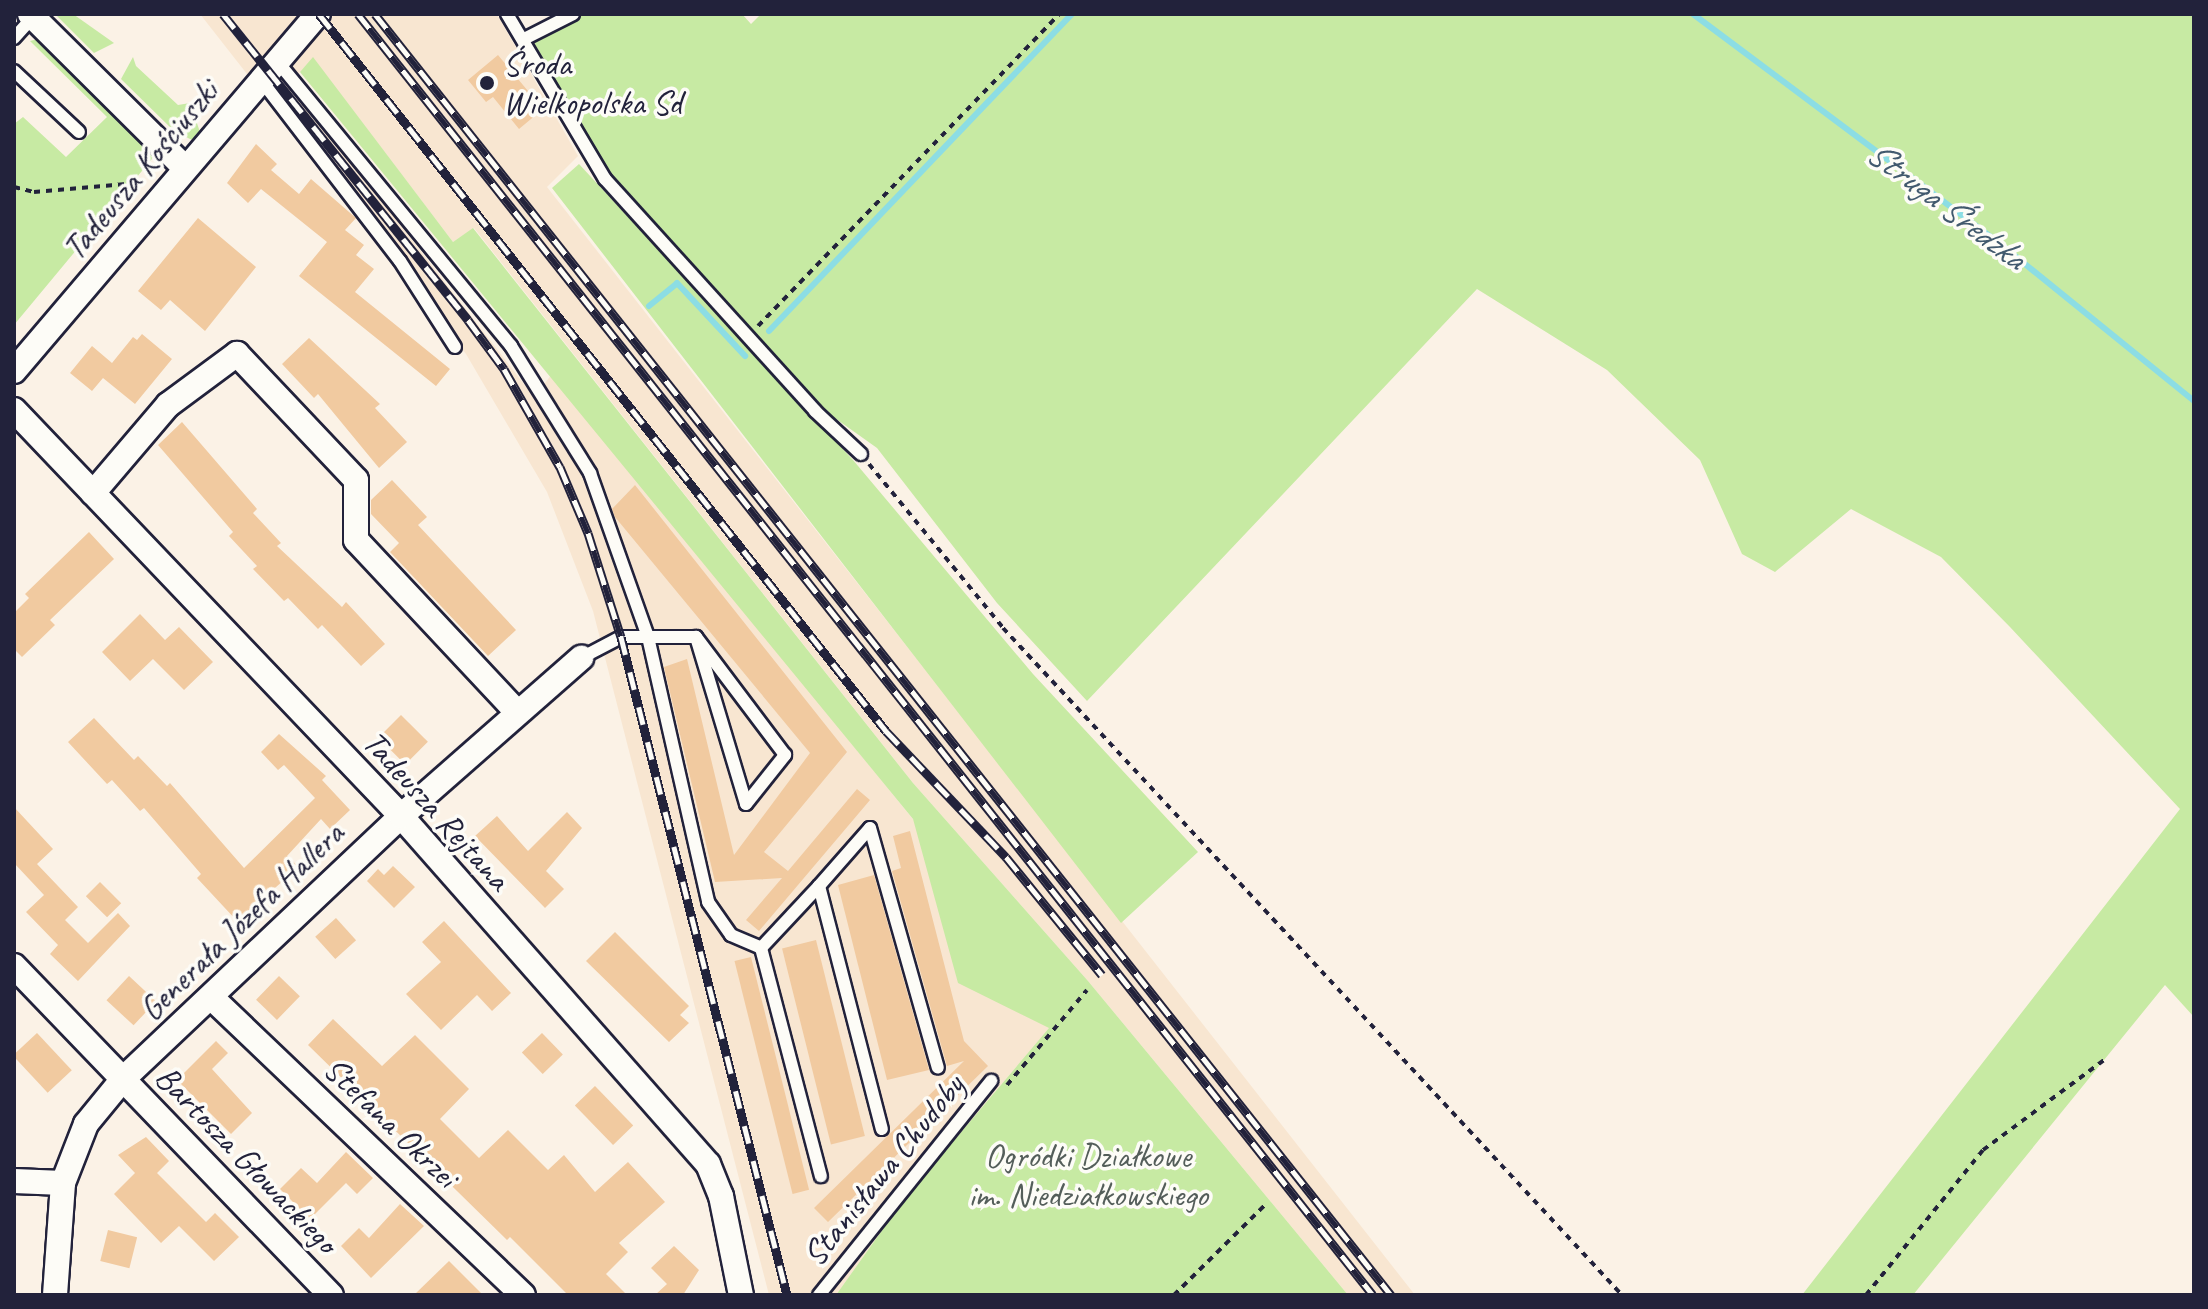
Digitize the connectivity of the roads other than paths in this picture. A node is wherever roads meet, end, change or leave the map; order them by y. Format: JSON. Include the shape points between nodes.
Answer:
{"nodes":[{"id":1,"x":318,"y":14,"type":"edge"},
{"id":2,"x":507,"y":14,"type":"edge"},
{"id":3,"x":573,"y":14,"type":"edge"},
{"id":4,"x":32,"y":16,"type":"edge"},
{"id":5,"x":14,"y":38,"type":"edge"},
{"id":6,"x":524,"y":39,"type":"junction"},
{"id":7,"x":14,"y":71,"type":"edge"},
{"id":8,"x":269,"y":71,"type":"junction"},
{"id":9,"x":79,"y":132,"type":"dead end"},
{"id":10,"x":185,"y":168,"type":"junction"},
{"id":11,"x":455,"y":347,"type":"dead end"},
{"id":12,"x":14,"y":371,"type":"edge"},
{"id":13,"x":14,"y":410,"type":"edge"},
{"id":14,"x":861,"y":454,"type":"road end"},
{"id":15,"x":93,"y":493,"type":"junction"},
{"id":16,"x":648,"y":637,"type":"junction"},
{"id":17,"x":696,"y":637,"type":"junction"},
{"id":18,"x":581,"y":658,"type":"joint"},
{"id":19,"x":517,"y":712,"type":"junction"},
{"id":20,"x":401,"y":816,"type":"junction"},
{"id":21,"x":819,"y":886,"type":"junction"},
{"id":22,"x":761,"y":948,"type":"junction"},
{"id":23,"x":14,"y":966,"type":"edge"},
{"id":24,"x":212,"y":998,"type":"junction"},
{"id":25,"x":938,"y":1068,"type":"dead end"},
{"id":26,"x":123,"y":1079,"type":"junction"},
{"id":27,"x":991,"y":1081,"type":"dead end"},
{"id":28,"x":882,"y":1129,"type":"dead end"},
{"id":29,"x":821,"y":1176,"type":"dead end"},
{"id":30,"x":14,"y":1181,"type":"edge"},
{"id":31,"x":63,"y":1183,"type":"junction"},
{"id":32,"x":55,"y":1295,"type":"edge"},
{"id":33,"x":331,"y":1295,"type":"edge"},
{"id":34,"x":523,"y":1295,"type":"edge"},
{"id":35,"x":741,"y":1295,"type":"edge"},
{"id":36,"x":819,"y":1295,"type":"edge"}],
"edges":[{"from":1,"to":8,"type":"street","name":"Tadeusza Kościuszki"},
{"from":2,"to":6,"type":"lane"},
{"from":3,"to":6,"type":"lane"},
{"from":4,"to":5,"type":"lane"},
{"from":4,"to":10,"type":"street"},
{"from":6,"to":14,"type":"lane","via":[[605,179],[815,411]]},
{"from":7,"to":9,"type":"lane"},
{"from":8,"to":10,"type":"street","name":"Tadeusza Kościuszki"},
{"from":8,"to":11,"type":"lane"},
{"from":8,"to":16,"type":"lane","via":[[511,346],[567,429],[590,473]]},
{"from":10,"to":12,"type":"street","name":"Tadeusza Kościuszki"},
{"from":13,"to":15,"type":"street","name":"Tadeusza Rejtana"},
{"from":15,"to":19,"type":"street","via":[[168,405],[237,354],[356,480],[356,540]]},
{"from":15,"to":20,"type":"street","name":"Tadeusza Rejtana"},
{"from":16,"to":17,"type":"lane"},
{"from":16,"to":18,"type":"lane","via":[[621,637]]},
{"from":16,"to":22,"type":"lane","via":[[708,902],[731,935]]},
{"from":17,"to":17,"type":"lane","via":[[701,652],[746,804],[785,755]]},
{"from":18,"to":19,"type":"street","name":"Generała Józefa Hallera"},
{"from":19,"to":20,"type":"street","name":"Generała Józefa Hallera"},
{"from":20,"to":24,"type":"street","name":"Generała Józefa Hallera"},
{"from":20,"to":35,"type":"street","name":"Tadeusza Rejtana","via":[[708,1164],[721,1196]]},
{"from":21,"to":22,"type":"lane"},
{"from":21,"to":25,"type":"lane","via":[[870,828]]},
{"from":21,"to":28,"type":"lane"},
{"from":22,"to":29,"type":"lane"},
{"from":23,"to":26,"type":"street","name":"Bartosza Głowackiego"},
{"from":24,"to":26,"type":"street","name":"Generała Józefa Hallera"},
{"from":24,"to":34,"type":"street","name":"Stefana Okrzei"},
{"from":26,"to":31,"type":"street","name":"Generała Józefa Hallera","via":[[86,1124]]},
{"from":26,"to":33,"type":"street","name":"Bartosza Głowackiego"},
{"from":27,"to":36,"type":"lane","name":"Stanisława Chudoby"},
{"from":30,"to":31,"type":"street"},
{"from":31,"to":32,"type":"street","name":"Generała Józefa Hallera"}]}
